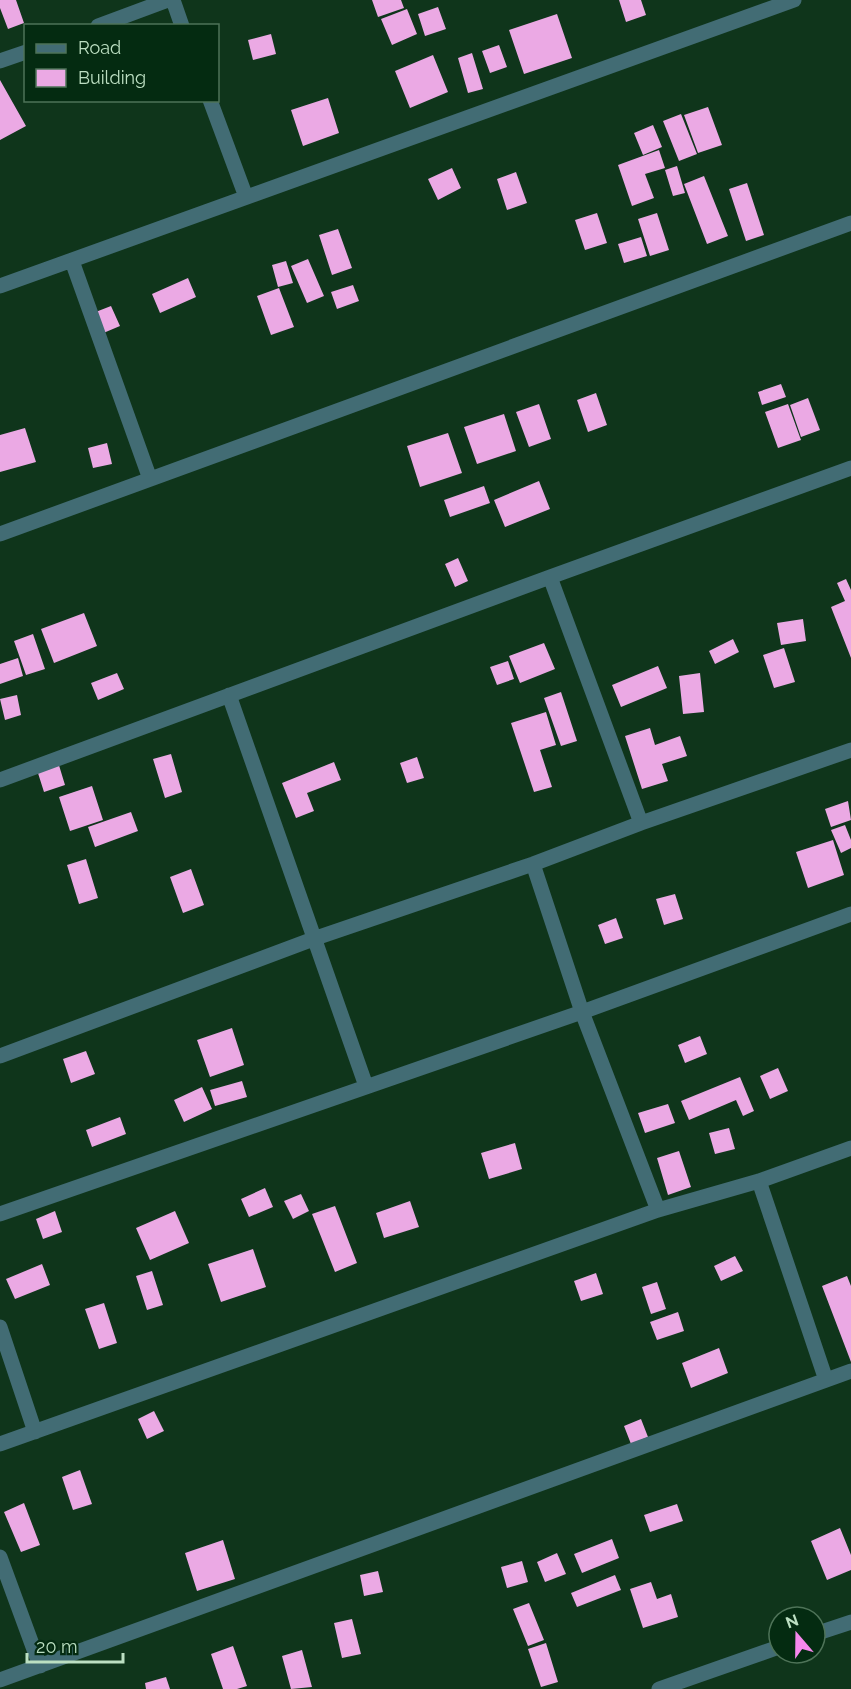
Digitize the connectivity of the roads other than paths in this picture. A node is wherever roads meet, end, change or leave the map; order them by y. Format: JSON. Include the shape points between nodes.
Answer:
{"nodes":[{"id":1,"x":168,"y":0,"type":"edge"},
{"id":2,"x":173,"y":0,"type":"edge"},
{"id":3,"x":794,"y":0,"type":"edge"},
{"id":4,"x":103,"y":24,"type":"edge"},
{"id":5,"x":182,"y":24,"type":"edge"},
{"id":6,"x":24,"y":53,"type":"edge"},
{"id":7,"x":0,"y":61,"type":"edge"},
{"id":8,"x":211,"y":102,"type":"edge"},
{"id":9,"x":246,"y":196,"type":"junction"},
{"id":10,"x":851,"y":223,"type":"edge"},
{"id":11,"x":72,"y":261,"type":"junction"},
{"id":12,"x":0,"y":286,"type":"edge"},
{"id":13,"x":851,"y":468,"type":"edge"},
{"id":14,"x":150,"y":479,"type":"junction"},
{"id":15,"x":0,"y":534,"type":"edge"},
{"id":16,"x":550,"y":577,"type":"junction"},
{"id":17,"x":229,"y":695,"type":"junction"},
{"id":18,"x":851,"y":750,"type":"edge"},
{"id":19,"x":0,"y":780,"type":"edge"},
{"id":20,"x":641,"y":823,"type":"junction"},
{"id":21,"x":533,"y":864,"type":"junction"},
{"id":22,"x":851,"y":914,"type":"edge"},
{"id":23,"x":316,"y":938,"type":"junction"},
{"id":24,"x":582,"y":1011,"type":"junction"},
{"id":25,"x":0,"y":1056,"type":"edge"},
{"id":26,"x":366,"y":1086,"type":"junction"},
{"id":27,"x":851,"y":1148,"type":"edge"},
{"id":28,"x":759,"y":1181,"type":"junction"},
{"id":29,"x":658,"y":1209,"type":"junction"},
{"id":30,"x":0,"y":1214,"type":"edge"},
{"id":31,"x":0,"y":1327,"type":"edge"},
{"id":32,"x":851,"y":1371,"type":"edge"},
{"id":33,"x":826,"y":1380,"type":"junction"},
{"id":34,"x":35,"y":1432,"type":"junction"},
{"id":35,"x":0,"y":1444,"type":"edge"},
{"id":36,"x":0,"y":1557,"type":"edge"},
{"id":37,"x":851,"y":1622,"type":"edge"},
{"id":38,"x":827,"y":1631,"type":"edge"},
{"id":39,"x":767,"y":1651,"type":"edge"},
{"id":40,"x":40,"y":1666,"type":"junction"},
{"id":41,"x":0,"y":1680,"type":"edge"},
{"id":42,"x":659,"y":1689,"type":"edge"}],
"edges":[{"from":1,"to":4,"type":"street"},
{"from":2,"to":5,"type":"street"},
{"from":3,"to":9,"type":"street"},
{"from":6,"to":7,"type":"street"},
{"from":8,"to":9,"type":"street"},
{"from":9,"to":11,"type":"street"},
{"from":10,"to":14,"type":"street"},
{"from":11,"to":12,"type":"street"},
{"from":11,"to":14,"type":"street"},
{"from":13,"to":16,"type":"street"},
{"from":14,"to":15,"type":"street"},
{"from":16,"to":17,"type":"street"},
{"from":16,"to":20,"type":"street"},
{"from":17,"to":19,"type":"street"},
{"from":17,"to":23,"type":"street"},
{"from":18,"to":20,"type":"street"},
{"from":20,"to":21,"type":"street"},
{"from":21,"to":23,"type":"street"},
{"from":21,"to":24,"type":"street"},
{"from":22,"to":24,"type":"street"},
{"from":23,"to":25,"type":"street"},
{"from":23,"to":26,"type":"street"},
{"from":24,"to":26,"type":"street"},
{"from":24,"to":29,"type":"street"},
{"from":26,"to":30,"type":"street"},
{"from":27,"to":28,"type":"street"},
{"from":28,"to":29,"type":"street"},
{"from":28,"to":33,"type":"street"},
{"from":29,"to":34,"type":"street"},
{"from":31,"to":34,"type":"street"},
{"from":32,"to":33,"type":"street"},
{"from":33,"to":40,"type":"street"},
{"from":34,"to":35,"type":"street"},
{"from":36,"to":40,"type":"street"},
{"from":37,"to":38,"type":"street"},
{"from":39,"to":42,"type":"street"},
{"from":40,"to":41,"type":"street"}]}
